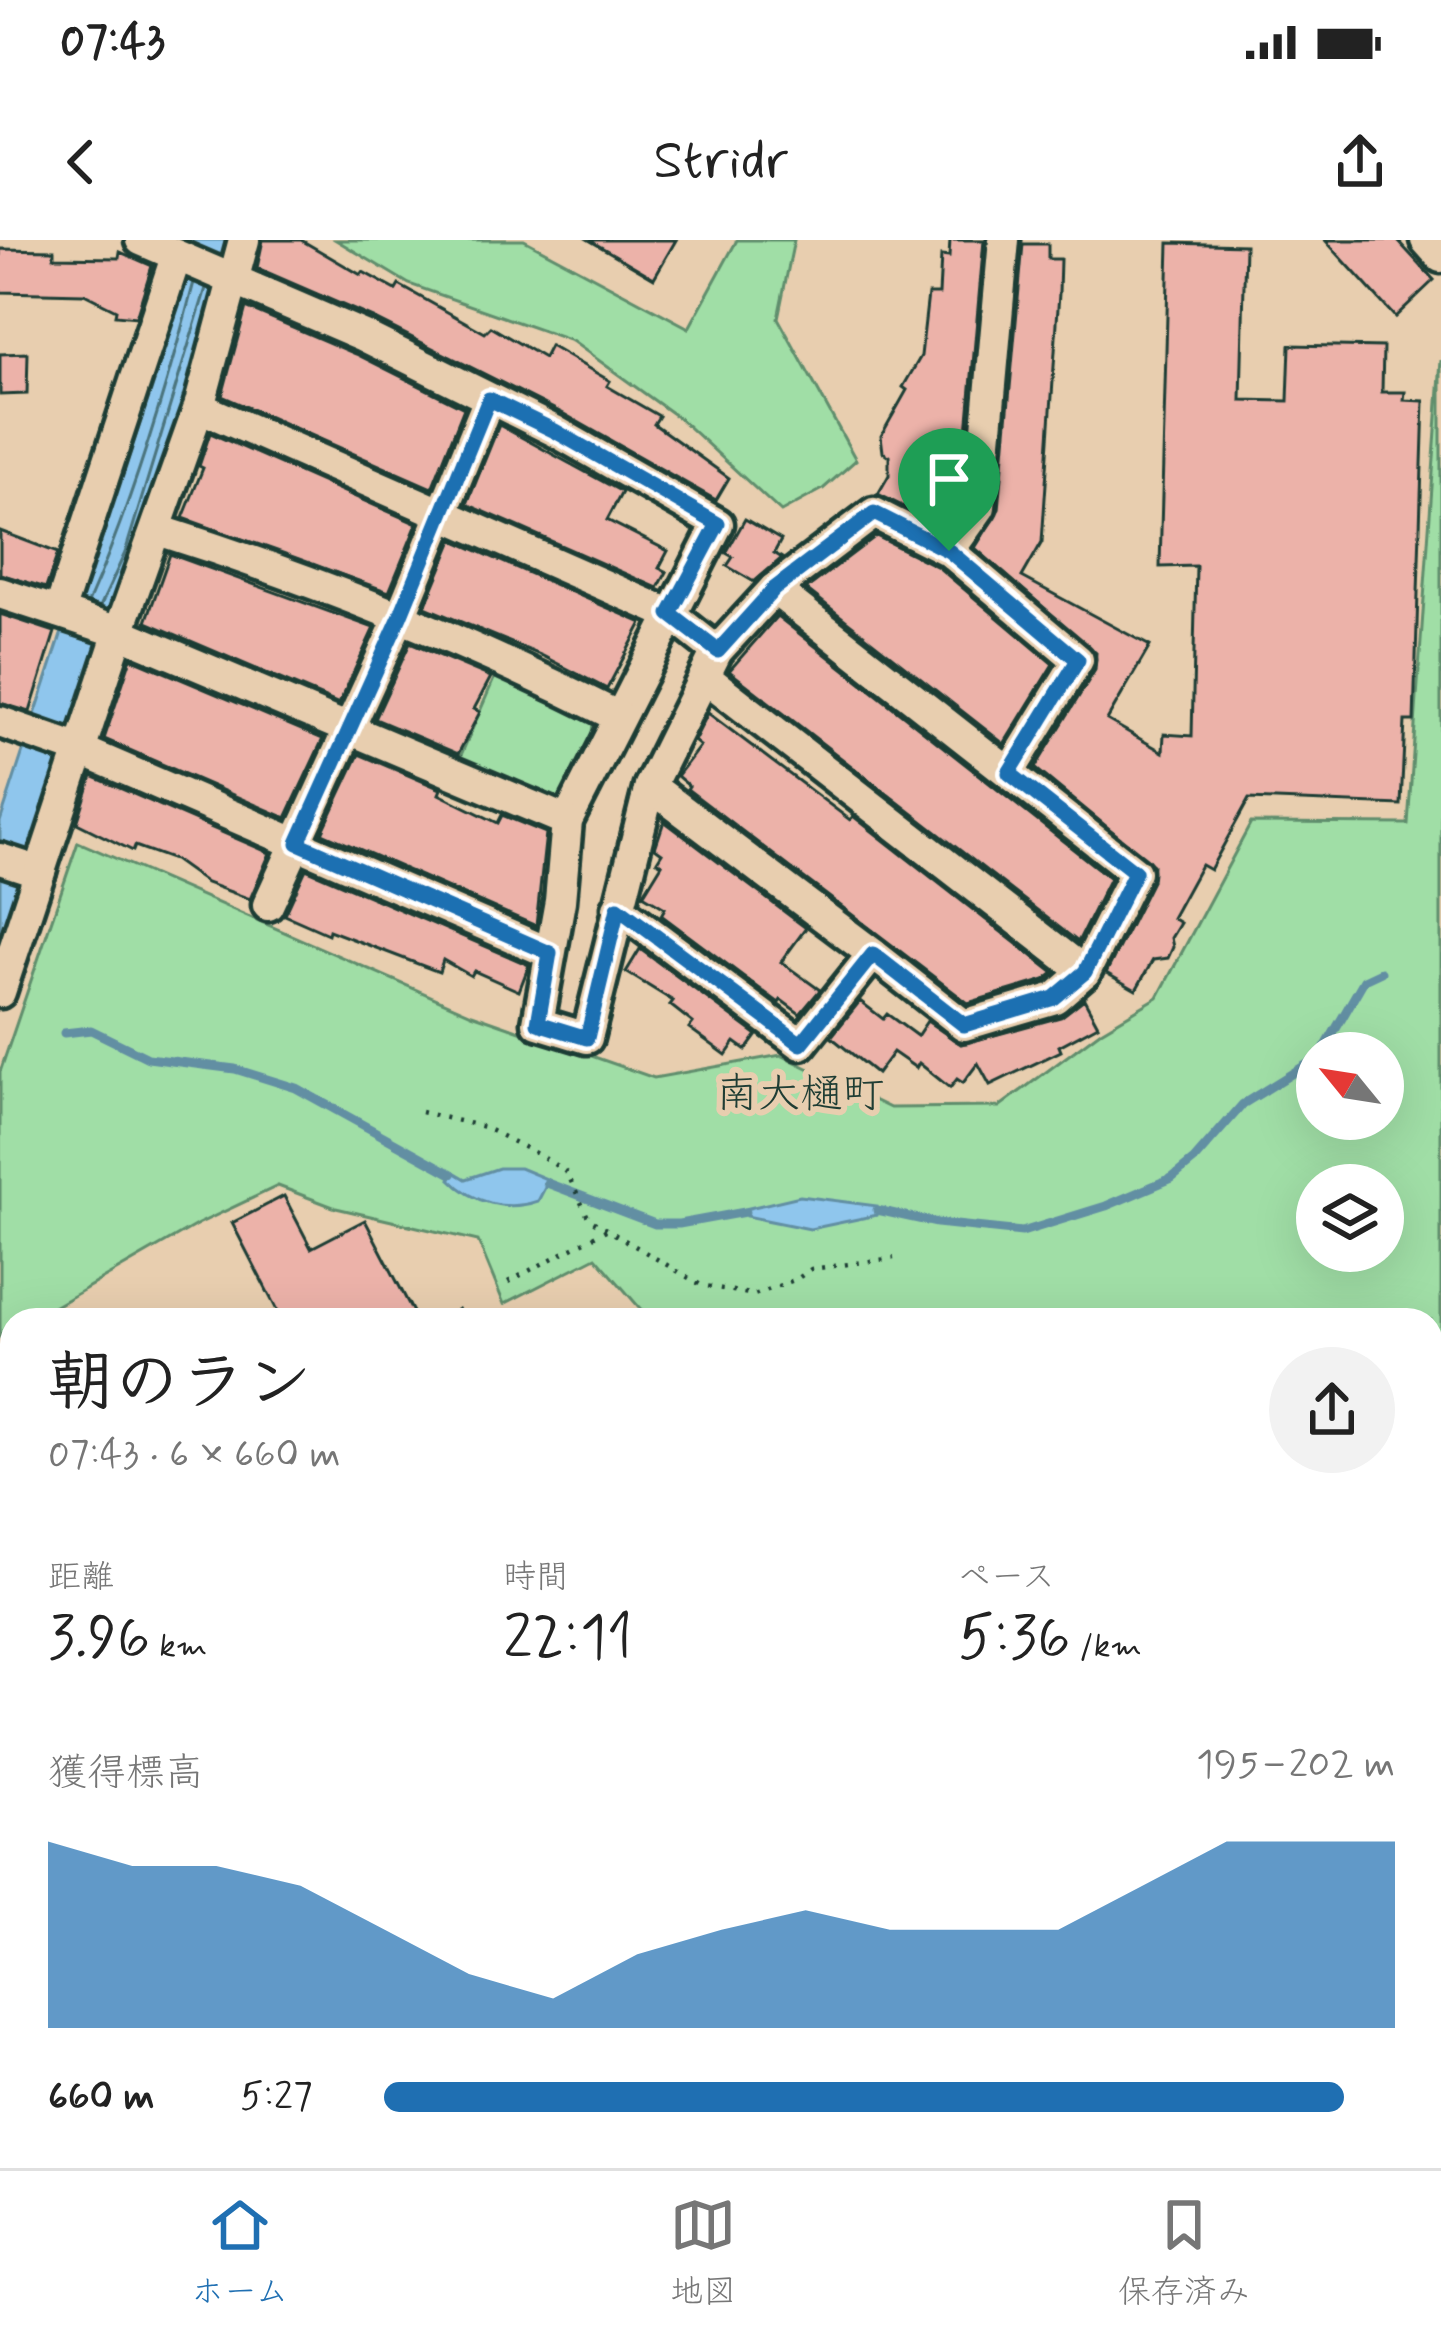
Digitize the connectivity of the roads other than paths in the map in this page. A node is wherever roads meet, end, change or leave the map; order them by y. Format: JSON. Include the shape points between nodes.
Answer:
{"nodes":[{"id":1,"x":141,"y":240,"type":"edge"},
{"id":2,"x":244,"y":240,"type":"edge"},
{"id":3,"x":1004,"y":240,"type":"edge"},
{"id":4,"x":1426,"y":240,"type":"edge"},
{"id":5,"x":176,"y":257,"type":"junction"},
{"id":6,"x":1441,"y":257,"type":"edge"},
{"id":7,"x":231,"y":280,"type":"junction"},
{"id":8,"x":489,"y":399,"type":"junction"},
{"id":9,"x":199,"y":407,"type":"junction"},
{"id":10,"x":441,"y":511,"type":"junction"},
{"id":11,"x":158,"y":530,"type":"junction"},
{"id":12,"x":949,"y":551,"type":"junction"},
{"id":13,"x":774,"y":589,"type":"junction"},
{"id":14,"x":0,"y":593,"type":"edge"},
{"id":15,"x":59,"y":612,"type":"junction"},
{"id":16,"x":670,"y":614,"type":"junction"},
{"id":17,"x":400,"y":617,"type":"junction"},
{"id":18,"x":119,"y":632,"type":"junction"},
{"id":19,"x":711,"y":664,"type":"junction"},
{"id":20,"x":619,"y":718,"type":"junction"},
{"id":21,"x":12,"y":727,"type":"edge"},
{"id":22,"x":350,"y":727,"type":"junction"},
{"id":23,"x":80,"y":750,"type":"junction"},
{"id":24,"x":1009,"y":773,"type":"junction"},
{"id":25,"x":650,"y":786,"type":"junction"},
{"id":26,"x":567,"y":821,"type":"junction"},
{"id":27,"x":298,"y":843,"type":"junction"},
{"id":28,"x":0,"y":859,"type":"edge"},
{"id":29,"x":40,"y":872,"type":"junction"},
{"id":30,"x":268,"y":905,"type":"dead end"},
{"id":31,"x":618,"y":908,"type":"junction"},
{"id":32,"x":550,"y":953,"type":"junction"},
{"id":33,"x":873,"y":954,"type":"junction"},
{"id":34,"x":1085,"y":972,"type":"junction"},
{"id":35,"x":0,"y":992,"type":"edge"}],
"edges":[{"from":1,"to":5,"type":"street"},
{"from":2,"to":7,"type":"street"},
{"from":3,"to":12,"type":"street","via":[[980,507]]},
{"from":4,"to":6,"type":"street"},
{"from":5,"to":7,"type":"street"},
{"from":5,"to":15,"type":"street"},
{"from":7,"to":8,"type":"street"},
{"from":7,"to":9,"type":"street"},
{"from":8,"to":10,"type":"street"},
{"from":8,"to":16,"type":"street","via":[[718,524]]},
{"from":9,"to":10,"type":"street"},
{"from":9,"to":11,"type":"street"},
{"from":10,"to":16,"type":"street"},
{"from":10,"to":17,"type":"street"},
{"from":11,"to":17,"type":"street"},
{"from":11,"to":18,"type":"street"},
{"from":12,"to":13,"type":"street","via":[[874,513]]},
{"from":12,"to":24,"type":"street","via":[[1078,660]]},
{"from":13,"to":19,"type":"street"},
{"from":13,"to":24,"type":"street"},
{"from":14,"to":15,"type":"street"},
{"from":15,"to":18,"type":"street"},
{"from":16,"to":19,"type":"street"},
{"from":16,"to":20,"type":"street"},
{"from":17,"to":20,"type":"street"},
{"from":17,"to":22,"type":"street"},
{"from":18,"to":22,"type":"street"},
{"from":18,"to":23,"type":"street"},
{"from":19,"to":25,"type":"street"},
{"from":19,"to":34,"type":"street"},
{"from":20,"to":26,"type":"street"},
{"from":21,"to":23,"type":"street"},
{"from":22,"to":26,"type":"street"},
{"from":22,"to":27,"type":"street"},
{"from":23,"to":27,"type":"street"},
{"from":23,"to":29,"type":"street"},
{"from":24,"to":34,"type":"street","via":[[1135,872]]},
{"from":25,"to":31,"type":"street"},
{"from":25,"to":33,"type":"street"},
{"from":26,"to":32,"type":"street"},
{"from":27,"to":30,"type":"street"},
{"from":27,"to":32,"type":"street"},
{"from":28,"to":29,"type":"street"},
{"from":29,"to":35,"type":"street"},
{"from":31,"to":32,"type":"street","via":[[587,1038],[538,1023]]},
{"from":31,"to":33,"type":"street","via":[[801,1044]]},
{"from":33,"to":34,"type":"street","via":[[964,1025],[1054,998]]}]}
